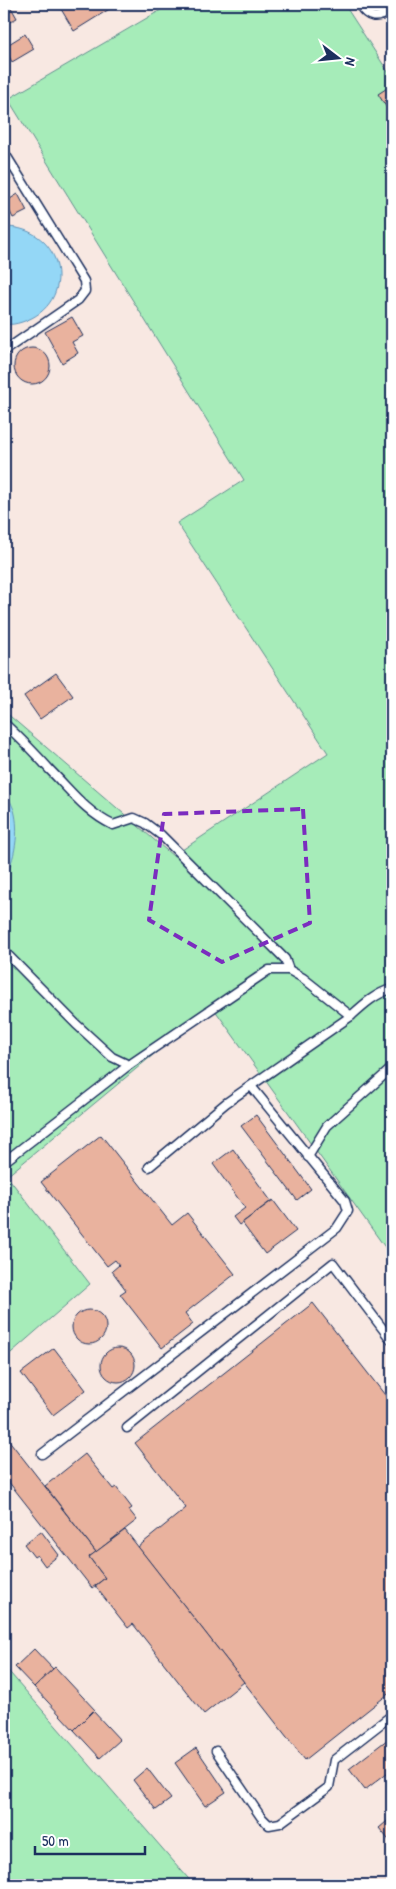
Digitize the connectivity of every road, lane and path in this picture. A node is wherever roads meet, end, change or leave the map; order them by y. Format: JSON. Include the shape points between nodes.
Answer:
{"nodes":[{"id":1,"x":359,"y":4,"type":"edge"},
{"id":2,"x":392,"y":12,"type":"edge"},
{"id":3,"x":4,"y":152,"type":"edge"},
{"id":4,"x":4,"y":351,"type":"edge"},
{"id":5,"x":4,"y":724,"type":"edge"},
{"id":6,"x":4,"y":951,"type":"edge"},
{"id":7,"x":289,"y":970,"type":"junction"},
{"id":8,"x":392,"y":990,"type":"edge"},
{"id":9,"x":351,"y":1016,"type":"junction"},
{"id":10,"x":129,"y":1065,"type":"junction"},
{"id":11,"x":392,"y":1068,"type":"edge"},
{"id":12,"x":251,"y":1086,"type":"junction"},
{"id":13,"x":308,"y":1157,"type":"junction"},
{"id":14,"x":4,"y":1162,"type":"edge"},
{"id":15,"x":149,"y":1167,"type":"dead end"},
{"id":16,"x":392,"y":1342,"type":"edge"},
{"id":17,"x":127,"y":1428,"type":"dead end"},
{"id":18,"x":42,"y":1454,"type":"dead end"},
{"id":19,"x":392,"y":1715,"type":"edge"},
{"id":20,"x":216,"y":1751,"type":"dead end"}],
"edges":[{"from":1,"to":2,"type":"lane","via":[[364,13],[374,17]]},
{"from":3,"to":4,"type":"lane","via":[[84,281],[86,291],[78,300]]},
{"from":5,"to":7,"type":"lane","via":[[99,819],[113,825],[134,818],[161,835],[285,959]]},
{"from":6,"to":10,"type":"lane","via":[[112,1057]]},
{"from":7,"to":9,"type":"lane"},
{"from":7,"to":10,"type":"lane","via":[[269,970]]},
{"from":8,"to":9,"type":"lane","via":[[368,1002]]},
{"from":9,"to":12,"type":"lane"},
{"from":10,"to":14,"type":"lane"},
{"from":11,"to":13,"type":"lane","via":[[327,1126]]},
{"from":12,"to":13,"type":"lane"},
{"from":12,"to":15,"type":"lane"},
{"from":13,"to":18,"type":"lane","via":[[345,1201],[348,1211],[337,1228]]},
{"from":16,"to":17,"type":"lane","via":[[334,1263]]},
{"from":19,"to":20,"type":"lane","via":[[334,1760],[329,1787],[280,1823],[269,1825],[261,1817]]}]}
